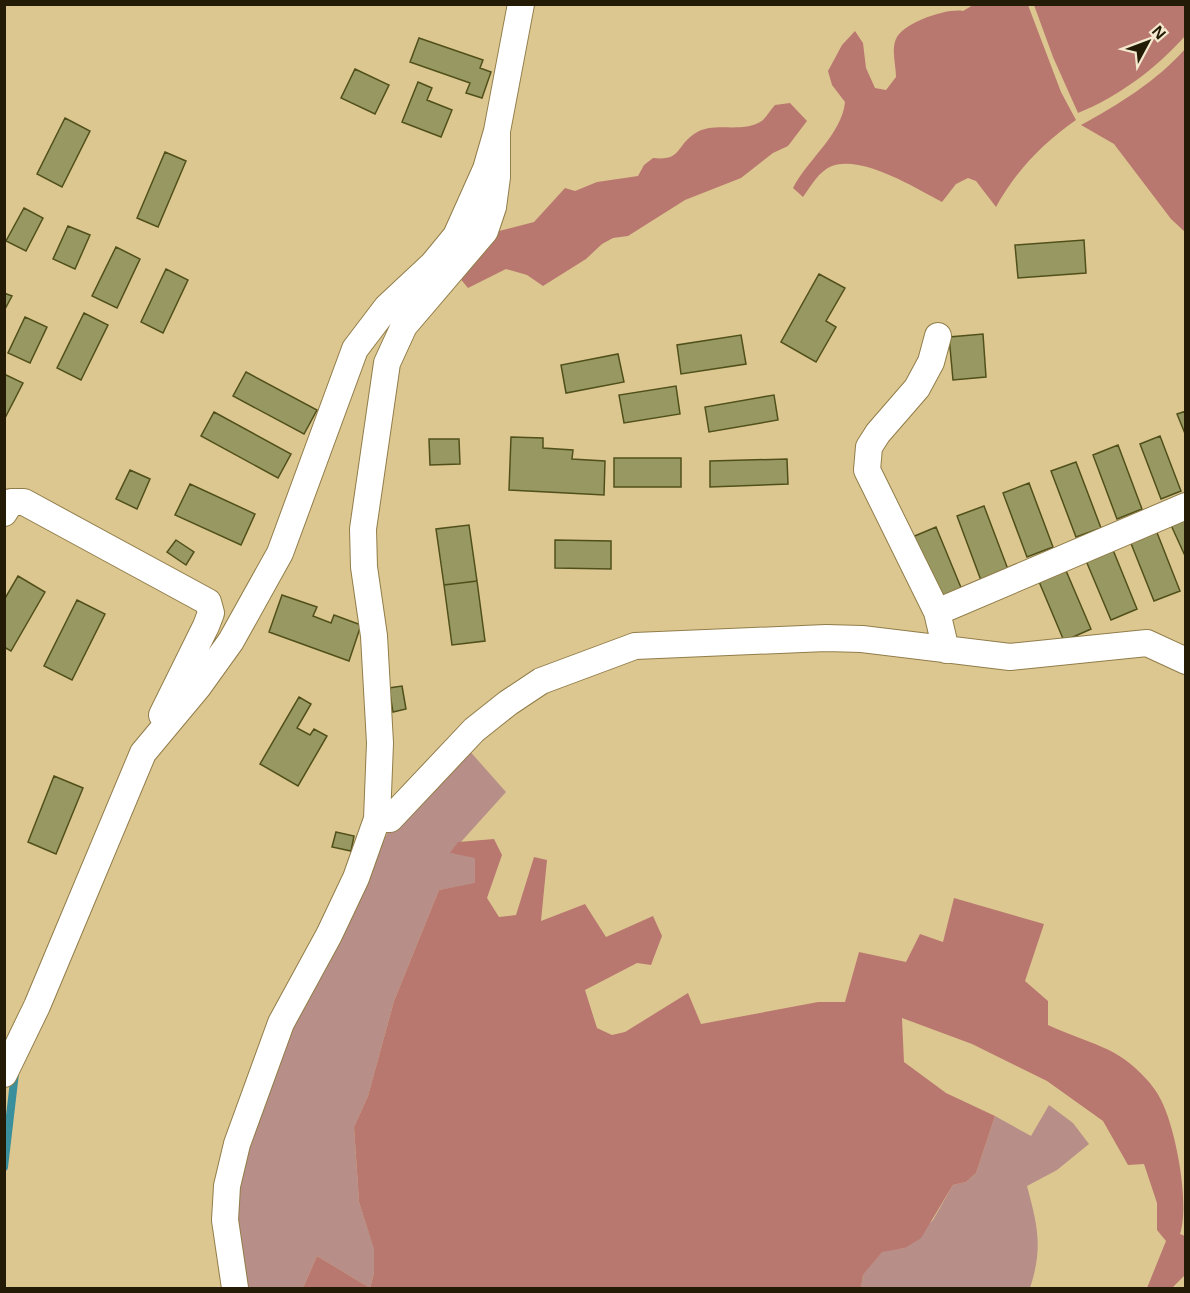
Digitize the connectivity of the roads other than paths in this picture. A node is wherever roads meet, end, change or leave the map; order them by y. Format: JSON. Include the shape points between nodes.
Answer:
{"nodes":[{"id":1,"x":521,"y":4,"type":"edge"},
{"id":2,"x":497,"y":131,"type":"junction"},
{"id":3,"x":938,"y":336,"type":"dead end"},
{"id":4,"x":1185,"y":506,"type":"edge"},
{"id":5,"x":4,"y":513,"type":"edge"},
{"id":6,"x":937,"y":612,"type":"junction"},
{"id":7,"x":946,"y":650,"type":"junction"},
{"id":8,"x":1185,"y":661,"type":"edge"},
{"id":9,"x":143,"y":753,"type":"junction"},
{"id":10,"x":377,"y":819,"type":"junction"},
{"id":11,"x":4,"y":1074,"type":"edge"},
{"id":12,"x":235,"y":1288,"type":"edge"}],
"edges":[{"from":1,"to":2,"type":"street"},
{"from":2,"to":9,"type":"street","via":[[486,169],[456,236],[433,264],[387,307],[355,349],[298,510],[257,596],[198,687]]},
{"from":2,"to":10,"type":"street","via":[[497,177],[485,231],[404,326],[387,363],[380,401],[363,529],[379,733]]},
{"from":3,"to":6,"type":"street","via":[[931,362],[916,388],[869,447],[867,470]]},
{"from":4,"to":6,"type":"street"},
{"from":5,"to":9,"type":"street","via":[[11,502],[24,502],[208,602],[211,613],[206,626]]},
{"from":6,"to":7,"type":"street"},
{"from":7,"to":8,"type":"street","via":[[1010,657],[1147,643]]},
{"from":7,"to":10,"type":"street","via":[[826,638],[634,646],[541,681],[508,703],[474,730],[390,819]]},
{"from":9,"to":11,"type":"street","via":[[37,1006]]},
{"from":10,"to":12,"type":"street","via":[[356,879],[281,1023],[237,1144],[227,1186],[225,1220]]}]}
